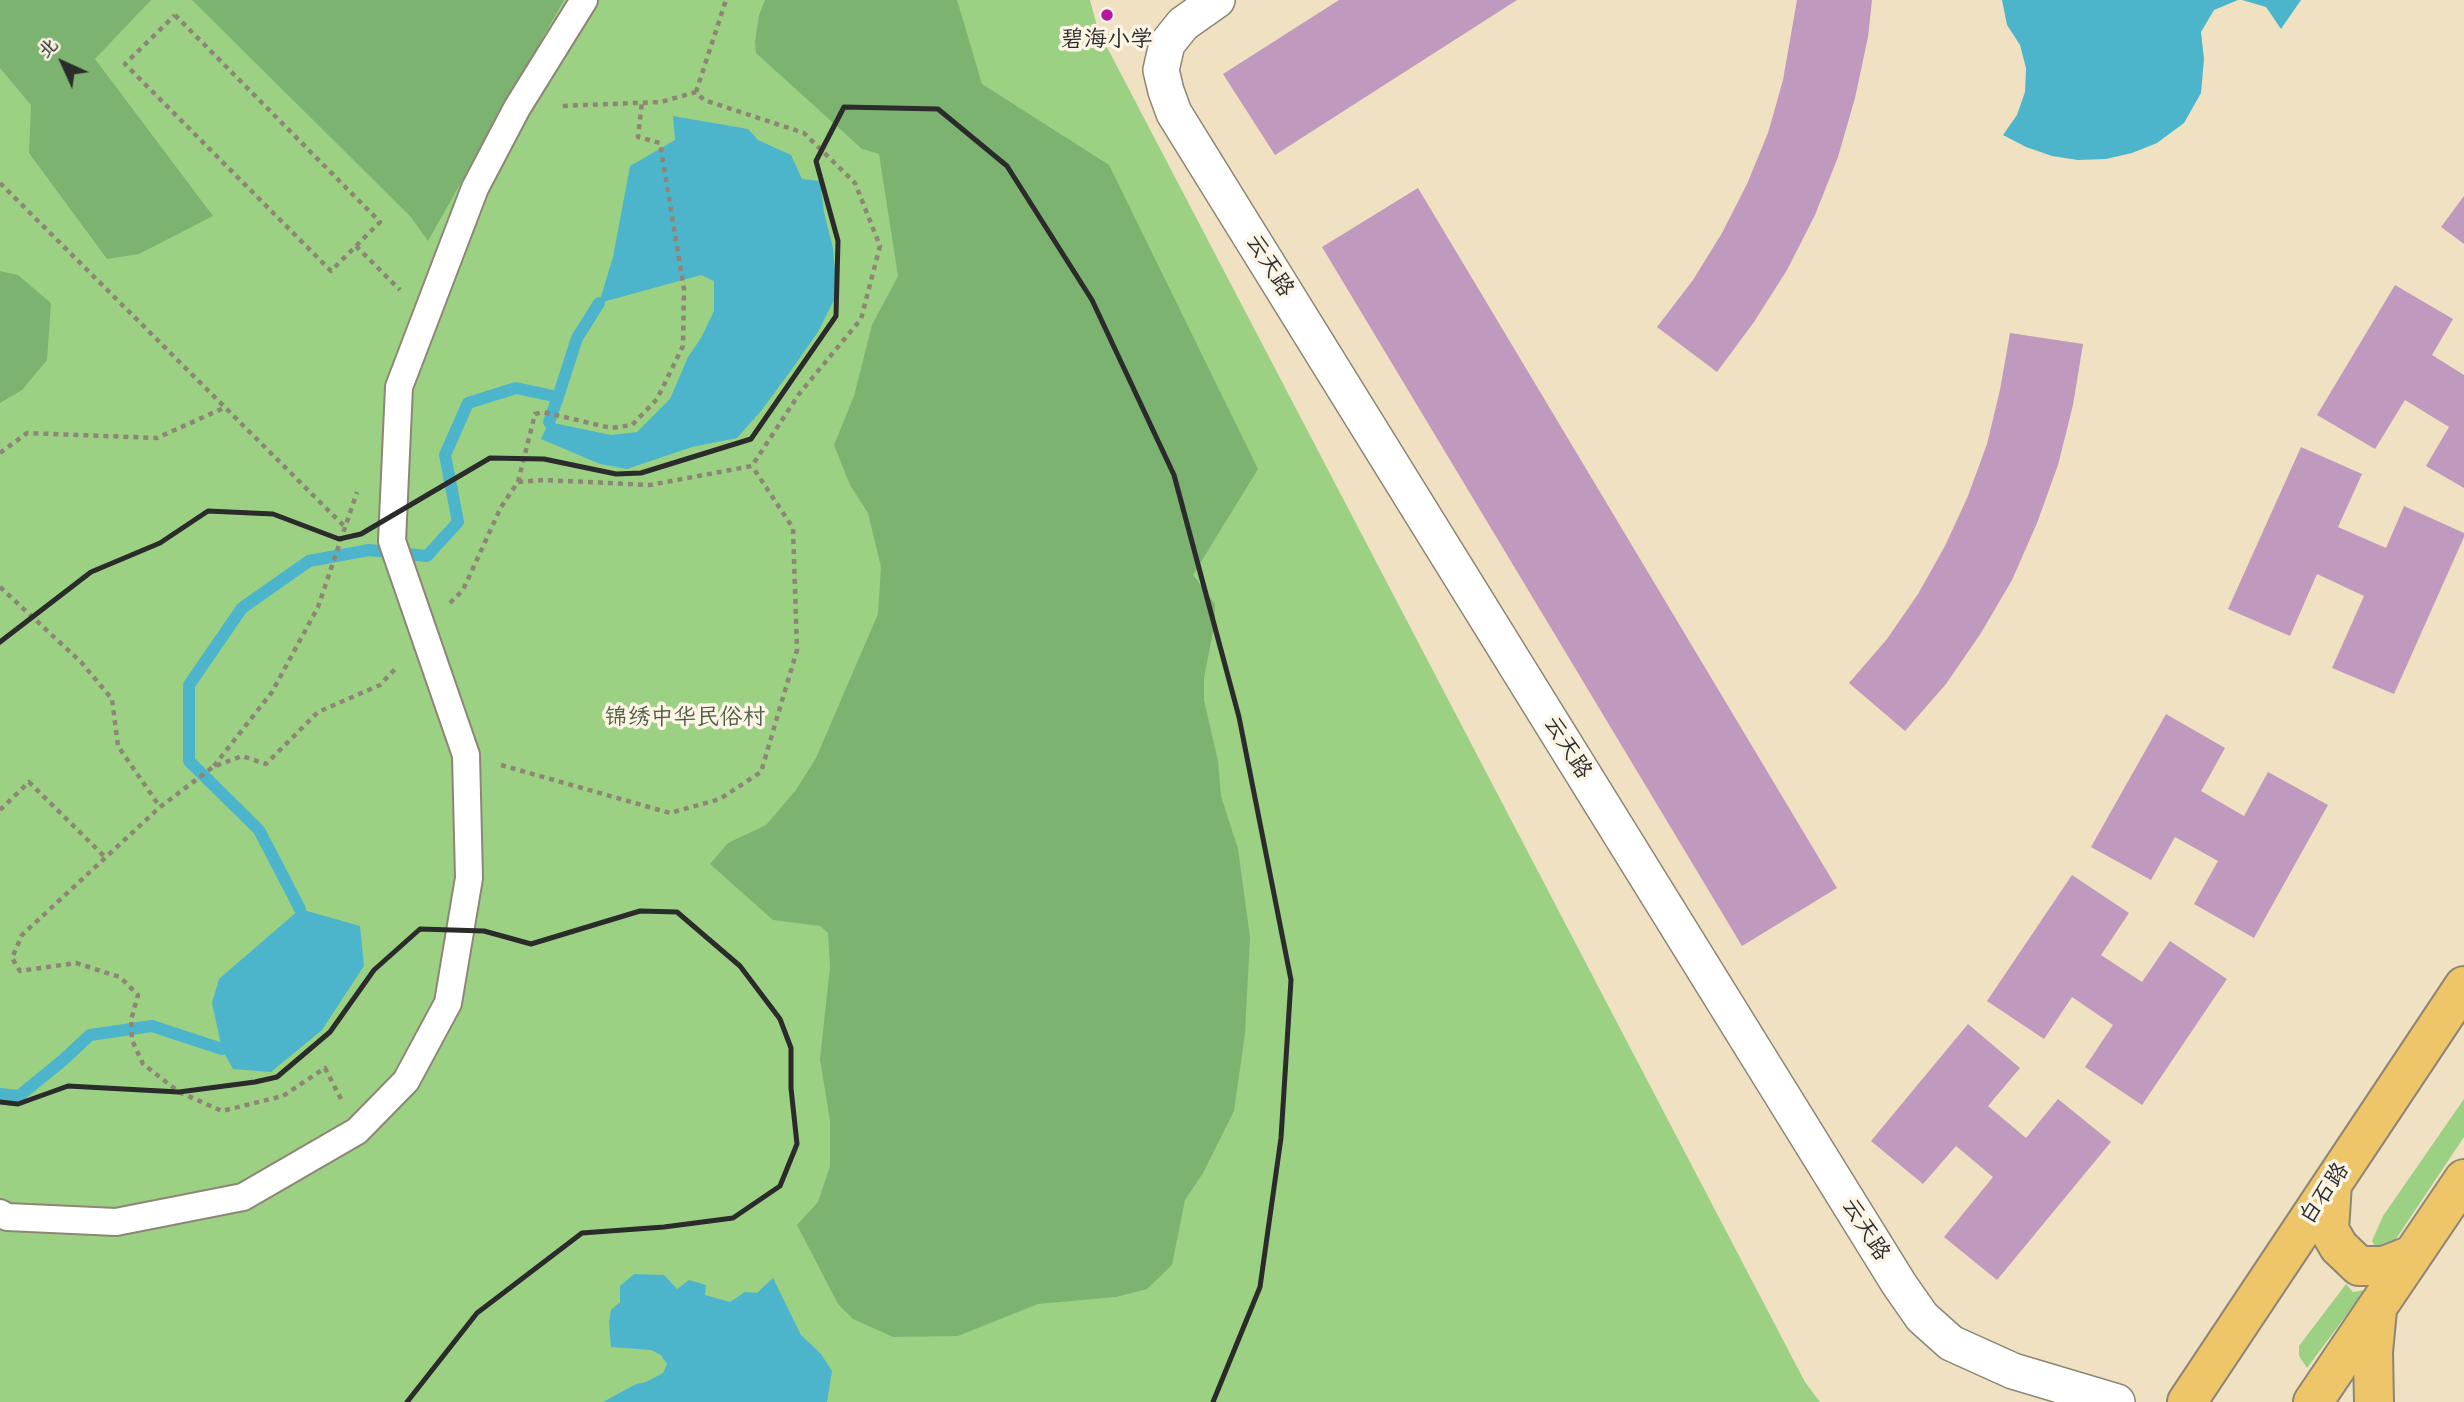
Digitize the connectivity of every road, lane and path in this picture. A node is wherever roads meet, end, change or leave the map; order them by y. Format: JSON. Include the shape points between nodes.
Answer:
{"nodes":[{"id":1,"x":584,"y":0,"type":"edge"},
{"id":2,"x":726,"y":0,"type":"edge"},
{"id":3,"x":1217,"y":0,"type":"edge"},
{"id":4,"x":696,"y":92,"type":"junction"},
{"id":5,"x":642,"y":102,"type":"junction"},
{"id":6,"x":517,"y":108,"type":"junction"},
{"id":7,"x":0,"y":183,"type":"edge"},
{"id":8,"x":356,"y":246,"type":"junction"},
{"id":9,"x":426,"y":314,"type":"junction"},
{"id":10,"x":226,"y":407,"type":"junction"},
{"id":11,"x":0,"y":453,"type":"edge"},
{"id":12,"x":752,"y":466,"type":"junction"},
{"id":13,"x":518,"y":482,"type":"junction"},
{"id":14,"x":344,"y":526,"type":"dead end"},
{"id":15,"x":337,"y":546,"type":"dead end"},
{"id":16,"x":0,"y":587,"type":"edge"},
{"id":17,"x":424,"y":637,"type":"junction"},
{"id":18,"x":466,"y":755,"type":"junction"},
{"id":19,"x":212,"y":768,"type":"junction"},
{"id":20,"x":160,"y":807,"type":"junction"},
{"id":21,"x":0,"y":810,"type":"edge"},
{"id":22,"x":106,"y":858,"type":"junction"},
{"id":23,"x":2464,"y":986,"type":"edge"},
{"id":24,"x":357,"y":1131,"type":"junction"},
{"id":25,"x":2464,"y":1179,"type":"edge"},
{"id":26,"x":2332,"y":1184,"type":"junction"},
{"id":27,"x":0,"y":1213,"type":"edge"},
{"id":28,"x":2412,"y":1255,"type":"junction"},
{"id":29,"x":2378,"y":1305,"type":"junction"},
{"id":30,"x":2117,"y":1402,"type":"edge"},
{"id":31,"x":2188,"y":1402,"type":"edge"},
{"id":32,"x":2313,"y":1402,"type":"edge"},
{"id":33,"x":2374,"y":1402,"type":"edge"}],
"edges":[{"from":1,"to":6,"type":"street"},
{"from":2,"to":4,"type":"path"},
{"from":3,"to":30,"type":"street","name":"云天路","via":[[1183,24],[1167,44],[1161,70],[1174,113],[1899,1284],[1922,1317],[1951,1343],[2013,1371]]},
{"from":4,"to":5,"type":"path"},
{"from":4,"to":12,"type":"path","via":[[704,100],[804,133],[855,183],[880,246],[861,319],[799,394]]},
{"from":5,"to":6,"type":"path"},
{"from":5,"to":13,"type":"path","via":[[638,137],[660,143],[684,289],[683,346],[657,399],[632,425],[611,428],[535,414]]},
{"from":6,"to":9,"type":"street","via":[[475,188]]},
{"from":7,"to":10,"type":"path"},
{"from":8,"to":8,"type":"path","via":[[380,222],[174,15],[125,64],[331,271]]},
{"from":8,"to":9,"type":"path"},
{"from":9,"to":17,"type":"street","via":[[399,387],[392,541]]},
{"from":10,"to":11,"type":"path","via":[[157,438],[27,433]]},
{"from":10,"to":14,"type":"path"},
{"from":12,"to":13,"type":"path","via":[[650,485]]},
{"from":12,"to":18,"type":"path","via":[[793,528],[795,569],[797,650],[761,772],[720,799],[670,813]]},
{"from":13,"to":17,"type":"path","via":[[501,507],[463,590]]},
{"from":15,"to":19,"type":"path","via":[[318,607],[272,692]]},
{"from":16,"to":20,"type":"path","via":[[81,662],[112,699],[118,746]]},
{"from":17,"to":18,"type":"street"},
{"from":17,"to":19,"type":"path","via":[[380,685],[318,712],[266,764],[242,757]]},
{"from":18,"to":24,"type":"street","via":[[469,878],[448,1003],[406,1081]]},
{"from":19,"to":20,"type":"path"},
{"from":20,"to":22,"type":"path"},
{"from":21,"to":22,"type":"path","via":[[29,782]]},
{"from":22,"to":24,"type":"path","via":[[22,935],[12,958],[20,971],[76,963],[120,977],[138,995],[131,1020],[132,1040],[143,1064],[179,1091],[222,1111],[284,1096],[325,1068]]},
{"from":23,"to":26,"type":"main road","name":"白石路"},
{"from":24,"to":27,"type":"street","via":[[243,1198],[116,1222]]},
{"from":25,"to":28,"type":"main road"},
{"from":26,"to":28,"type":"main road","via":[[2329,1230],[2359,1266],[2384,1266]]},
{"from":26,"to":31,"type":"main road","name":"白石路"},
{"from":28,"to":29,"type":"main road"},
{"from":29,"to":32,"type":"main road"},
{"from":29,"to":33,"type":"main road"}]}
